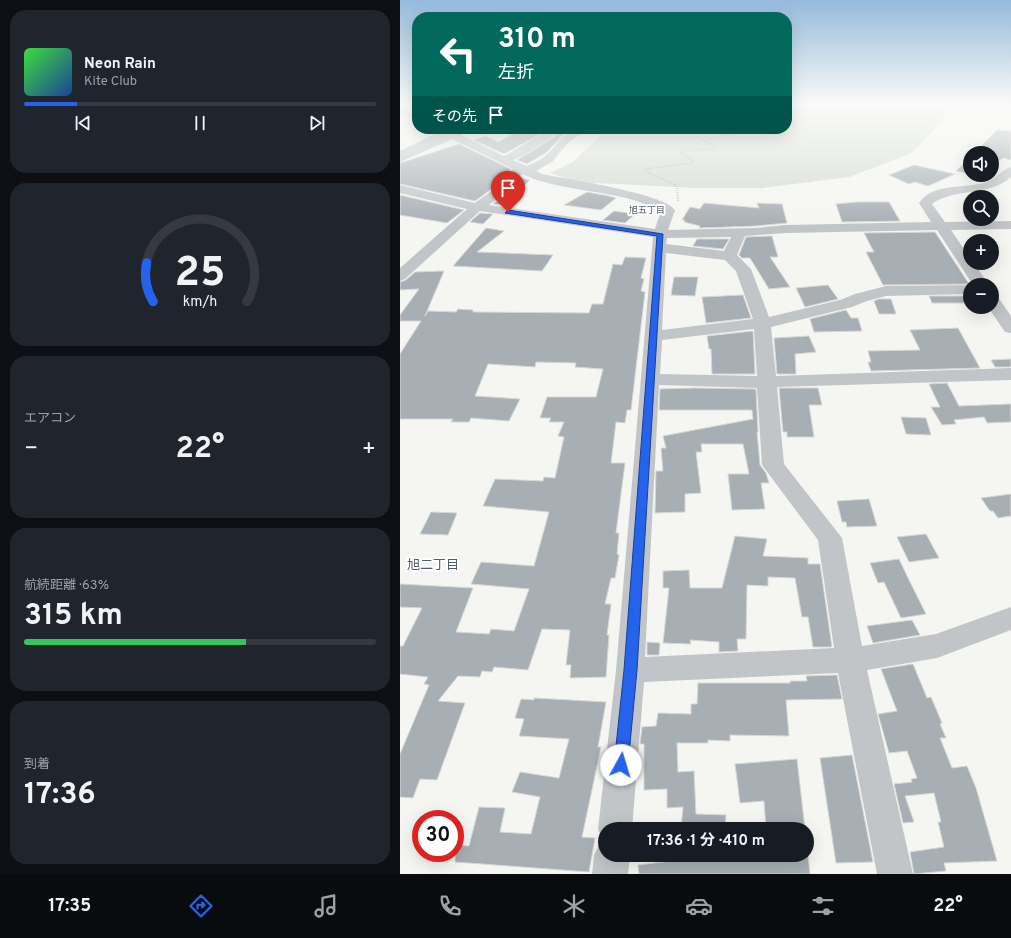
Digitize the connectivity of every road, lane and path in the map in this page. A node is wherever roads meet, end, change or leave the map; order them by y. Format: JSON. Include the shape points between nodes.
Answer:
{"nodes":[{"id":1,"x":413,"y":146,"type":"edge"},
{"id":2,"x":423,"y":146,"type":"edge"},
{"id":3,"x":475,"y":146,"type":"edge"},
{"id":4,"x":532,"y":146,"type":"edge"},
{"id":5,"x":560,"y":146,"type":"edge"},
{"id":6,"x":715,"y":146,"type":"edge"},
{"id":7,"x":400,"y":151,"type":"edge"},
{"id":8,"x":400,"y":159,"type":"edge"},
{"id":9,"x":504,"y":160,"type":"junction"},
{"id":10,"x":525,"y":169,"type":"junction"},
{"id":11,"x":1011,"y":171,"type":"edge"},
{"id":12,"x":400,"y":189,"type":"edge"},
{"id":13,"x":477,"y":207,"type":"junction"},
{"id":14,"x":668,"y":210,"type":"junction"},
{"id":15,"x":1011,"y":225,"type":"edge"},
{"id":16,"x":941,"y":226,"type":"junction"},
{"id":17,"x":740,"y":233,"type":"junction"},
{"id":18,"x":660,"y":241,"type":"junction"},
{"id":19,"x":728,"y":256,"type":"junction"},
{"id":20,"x":400,"y":275,"type":"edge"},
{"id":21,"x":976,"y":278,"type":"edge"},
{"id":22,"x":963,"y":289,"type":"edge"},
{"id":23,"x":999,"y":310,"type":"edge"},
{"id":24,"x":762,"y":322,"type":"junction"},
{"id":25,"x":1011,"y":328,"type":"edge"},
{"id":26,"x":653,"y":336,"type":"junction"},
{"id":27,"x":1011,"y":374,"type":"edge"},
{"id":28,"x":651,"y":379,"type":"junction"},
{"id":29,"x":766,"y":382,"type":"junction"},
{"id":30,"x":1011,"y":618,"type":"edge"},
{"id":31,"x":850,"y":660,"type":"junction"},
{"id":32,"x":630,"y":670,"type":"junction"},
{"id":33,"x":616,"y":822,"type":"edge"},
{"id":34,"x":611,"y":862,"type":"edge"},
{"id":35,"x":610,"y":874,"type":"edge"},
{"id":36,"x":895,"y":874,"type":"edge"}],
"edges":[{"from":1,"to":7,"type":"street"},
{"from":2,"to":8,"type":"street"},
{"from":3,"to":9,"type":"street"},
{"from":4,"to":9,"type":"street"},
{"from":5,"to":10,"type":"street","via":[[548,160]]},
{"from":6,"to":14,"type":"path","via":[[714,148],[681,152],[694,161],[690,164],[646,169],[645,171],[677,186],[678,204]]},
{"from":9,"to":10,"type":"street"},
{"from":10,"to":13,"type":"street"},
{"from":10,"to":14,"type":"street","via":[[539,177],[611,191],[655,203]]},
{"from":11,"to":16,"type":"street","via":[[989,186],[930,198],[925,203]]},
{"from":12,"to":13,"type":"street"},
{"from":13,"to":18,"type":"street"},
{"from":13,"to":20,"type":"street"},
{"from":14,"to":18,"type":"street"},
{"from":15,"to":16,"type":"street"},
{"from":16,"to":17,"type":"street","via":[[786,228]]},
{"from":16,"to":21,"type":"street"},
{"from":17,"to":18,"type":"street"},
{"from":17,"to":19,"type":"street"},
{"from":18,"to":19,"type":"street"},
{"from":18,"to":26,"type":"street"},
{"from":19,"to":24,"type":"street","via":[[743,269]]},
{"from":22,"to":24,"type":"street","via":[[886,291],[861,297],[846,304]]},
{"from":23,"to":25,"type":"street"},
{"from":24,"to":26,"type":"street"},
{"from":24,"to":29,"type":"street"},
{"from":26,"to":28,"type":"street"},
{"from":27,"to":29,"type":"street"},
{"from":28,"to":29,"type":"street"},
{"from":28,"to":32,"type":"street"},
{"from":29,"to":31,"type":"street","via":[[773,465],[830,538]]},
{"from":30,"to":31,"type":"street","via":[[937,646]]},
{"from":31,"to":32,"type":"street"},
{"from":31,"to":36,"type":"street"},
{"from":32,"to":33,"type":"street"},
{"from":34,"to":35,"type":"street"}]}
